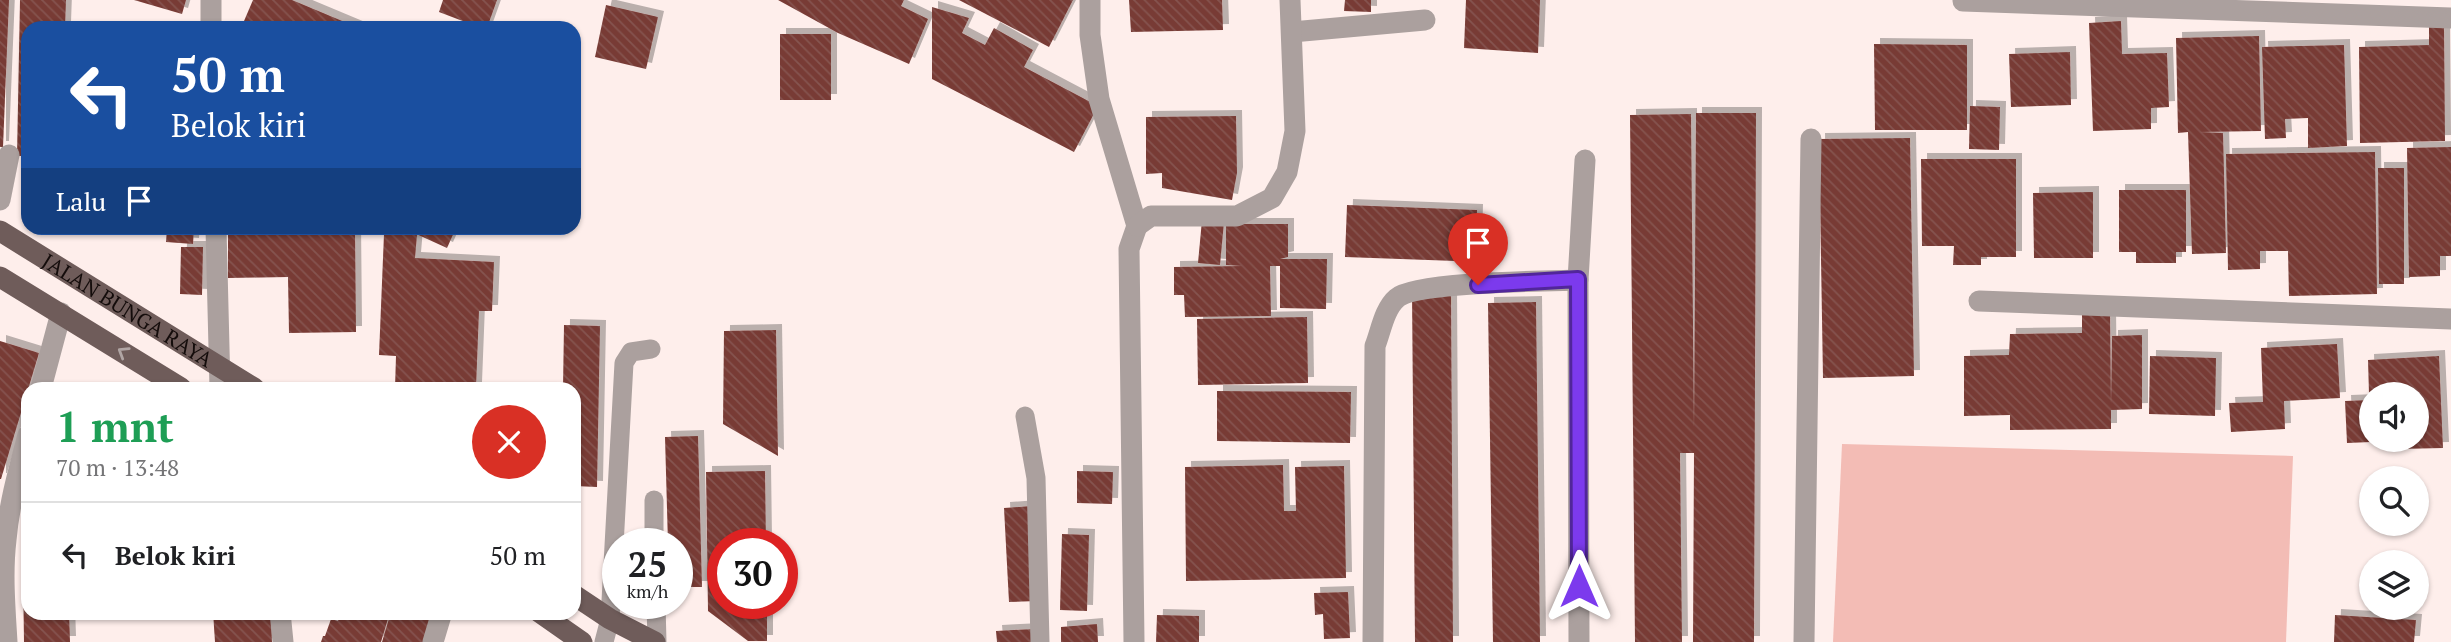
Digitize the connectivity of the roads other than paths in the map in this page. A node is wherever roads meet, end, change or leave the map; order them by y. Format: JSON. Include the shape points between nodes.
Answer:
{"nodes":[{"id":1,"x":211,"y":0,"type":"edge"},
{"id":2,"x":1090,"y":0,"type":"edge"},
{"id":3,"x":1290,"y":0,"type":"edge"},
{"id":4,"x":1963,"y":1,"type":"edge"},
{"id":5,"x":2451,"y":18,"type":"edge"},
{"id":6,"x":1425,"y":20,"type":"dead end"},
{"id":7,"x":211,"y":21,"type":"edge"},
{"id":8,"x":1292,"y":32,"type":"junction"},
{"id":9,"x":1811,"y":139,"type":"dead end"},
{"id":10,"x":9,"y":155,"type":"dead end"},
{"id":11,"x":1585,"y":160,"type":"dead end"},
{"id":12,"x":0,"y":200,"type":"edge"},
{"id":13,"x":1137,"y":226,"type":"junction"},
{"id":14,"x":0,"y":231,"type":"edge"},
{"id":15,"x":216,"y":235,"type":"edge"},
{"id":16,"x":0,"y":277,"type":"edge"},
{"id":17,"x":1578,"y":279,"type":"junction"},
{"id":18,"x":1979,"y":301,"type":"dead end"},
{"id":19,"x":61,"y":313,"type":"junction"},
{"id":20,"x":2451,"y":319,"type":"edge"},
{"id":21,"x":651,"y":349,"type":"dead end"},
{"id":22,"x":219,"y":366,"type":"junction"},
{"id":23,"x":43,"y":382,"type":"edge"},
{"id":24,"x":171,"y":382,"type":"edge"},
{"id":25,"x":220,"y":382,"type":"edge"},
{"id":26,"x":244,"y":382,"type":"edge"},
{"id":27,"x":1024,"y":416,"type":"dead end"},
{"id":28,"x":21,"y":460,"type":"edge"},
{"id":29,"x":653,"y":500,"type":"dead end"},
{"id":30,"x":615,"y":528,"type":"edge"},
{"id":31,"x":654,"y":528,"type":"edge"},
{"id":32,"x":581,"y":600,"type":"edge"},
{"id":33,"x":602,"y":614,"type":"edge"},
{"id":34,"x":610,"y":619,"type":"joint"},
{"id":35,"x":656,"y":619,"type":"edge"},
{"id":36,"x":281,"y":620,"type":"edge"},
{"id":37,"x":440,"y":620,"type":"edge"},
{"id":38,"x":549,"y":626,"type":"edge"},
{"id":39,"x":7,"y":642,"type":"edge"},
{"id":40,"x":282,"y":642,"type":"edge"},
{"id":41,"x":433,"y":642,"type":"edge"},
{"id":42,"x":582,"y":642,"type":"edge"},
{"id":43,"x":604,"y":642,"type":"edge"},
{"id":44,"x":656,"y":642,"type":"edge"},
{"id":45,"x":1041,"y":642,"type":"edge"},
{"id":46,"x":1134,"y":642,"type":"edge"},
{"id":47,"x":1373,"y":642,"type":"edge"},
{"id":48,"x":1579,"y":642,"type":"edge"},
{"id":49,"x":1804,"y":642,"type":"edge"}],
"edges":[{"from":1,"to":7,"type":"street"},
{"from":2,"to":13,"type":"street","via":[[1099,99]]},
{"from":3,"to":8,"type":"street"},
{"from":4,"to":5,"type":"street"},
{"from":6,"to":8,"type":"street"},
{"from":8,"to":13,"type":"street","via":[[1295,131],[1287,172],[1272,198],[1237,216],[1151,216]]},
{"from":9,"to":49,"type":"street"},
{"from":10,"to":12,"type":"street"},
{"from":11,"to":17,"type":"street"},
{"from":13,"to":46,"type":"street","via":[[1129,249]]},
{"from":14,"to":22,"type":"main road","name":"JALAN BUNGA RAYA"},
{"from":15,"to":22,"type":"street"},
{"from":16,"to":19,"type":"main road","name":"JALAN BUNGA RAYA"},
{"from":17,"to":47,"type":"street","via":[[1428,287],[1399,296],[1389,308],[1375,346]]},
{"from":17,"to":48,"type":"street"},
{"from":18,"to":20,"type":"street"},
{"from":19,"to":23,"type":"street"},
{"from":24,"to":19,"type":"main road","name":"JALAN BUNGA RAYA","one_way":true},
{"from":21,"to":30,"type":"lane","via":[[631,352],[624,363]]},
{"from":22,"to":25,"type":"street"},
{"from":22,"to":26,"type":"main road","name":"JALAN BUNGA RAYA"},
{"from":27,"to":45,"type":"lane","via":[[1036,478]]},
{"from":28,"to":39,"type":"street","via":[[5,540]]},
{"from":29,"to":31,"type":"lane"},
{"from":32,"to":33,"type":"main road"},
{"from":34,"to":43,"type":"lane"},
{"from":34,"to":44,"type":"main road"},
{"from":35,"to":44,"type":"lane"},
{"from":36,"to":40,"type":"street"},
{"from":37,"to":41,"type":"street"},
{"from":38,"to":42,"type":"main road"}]}
